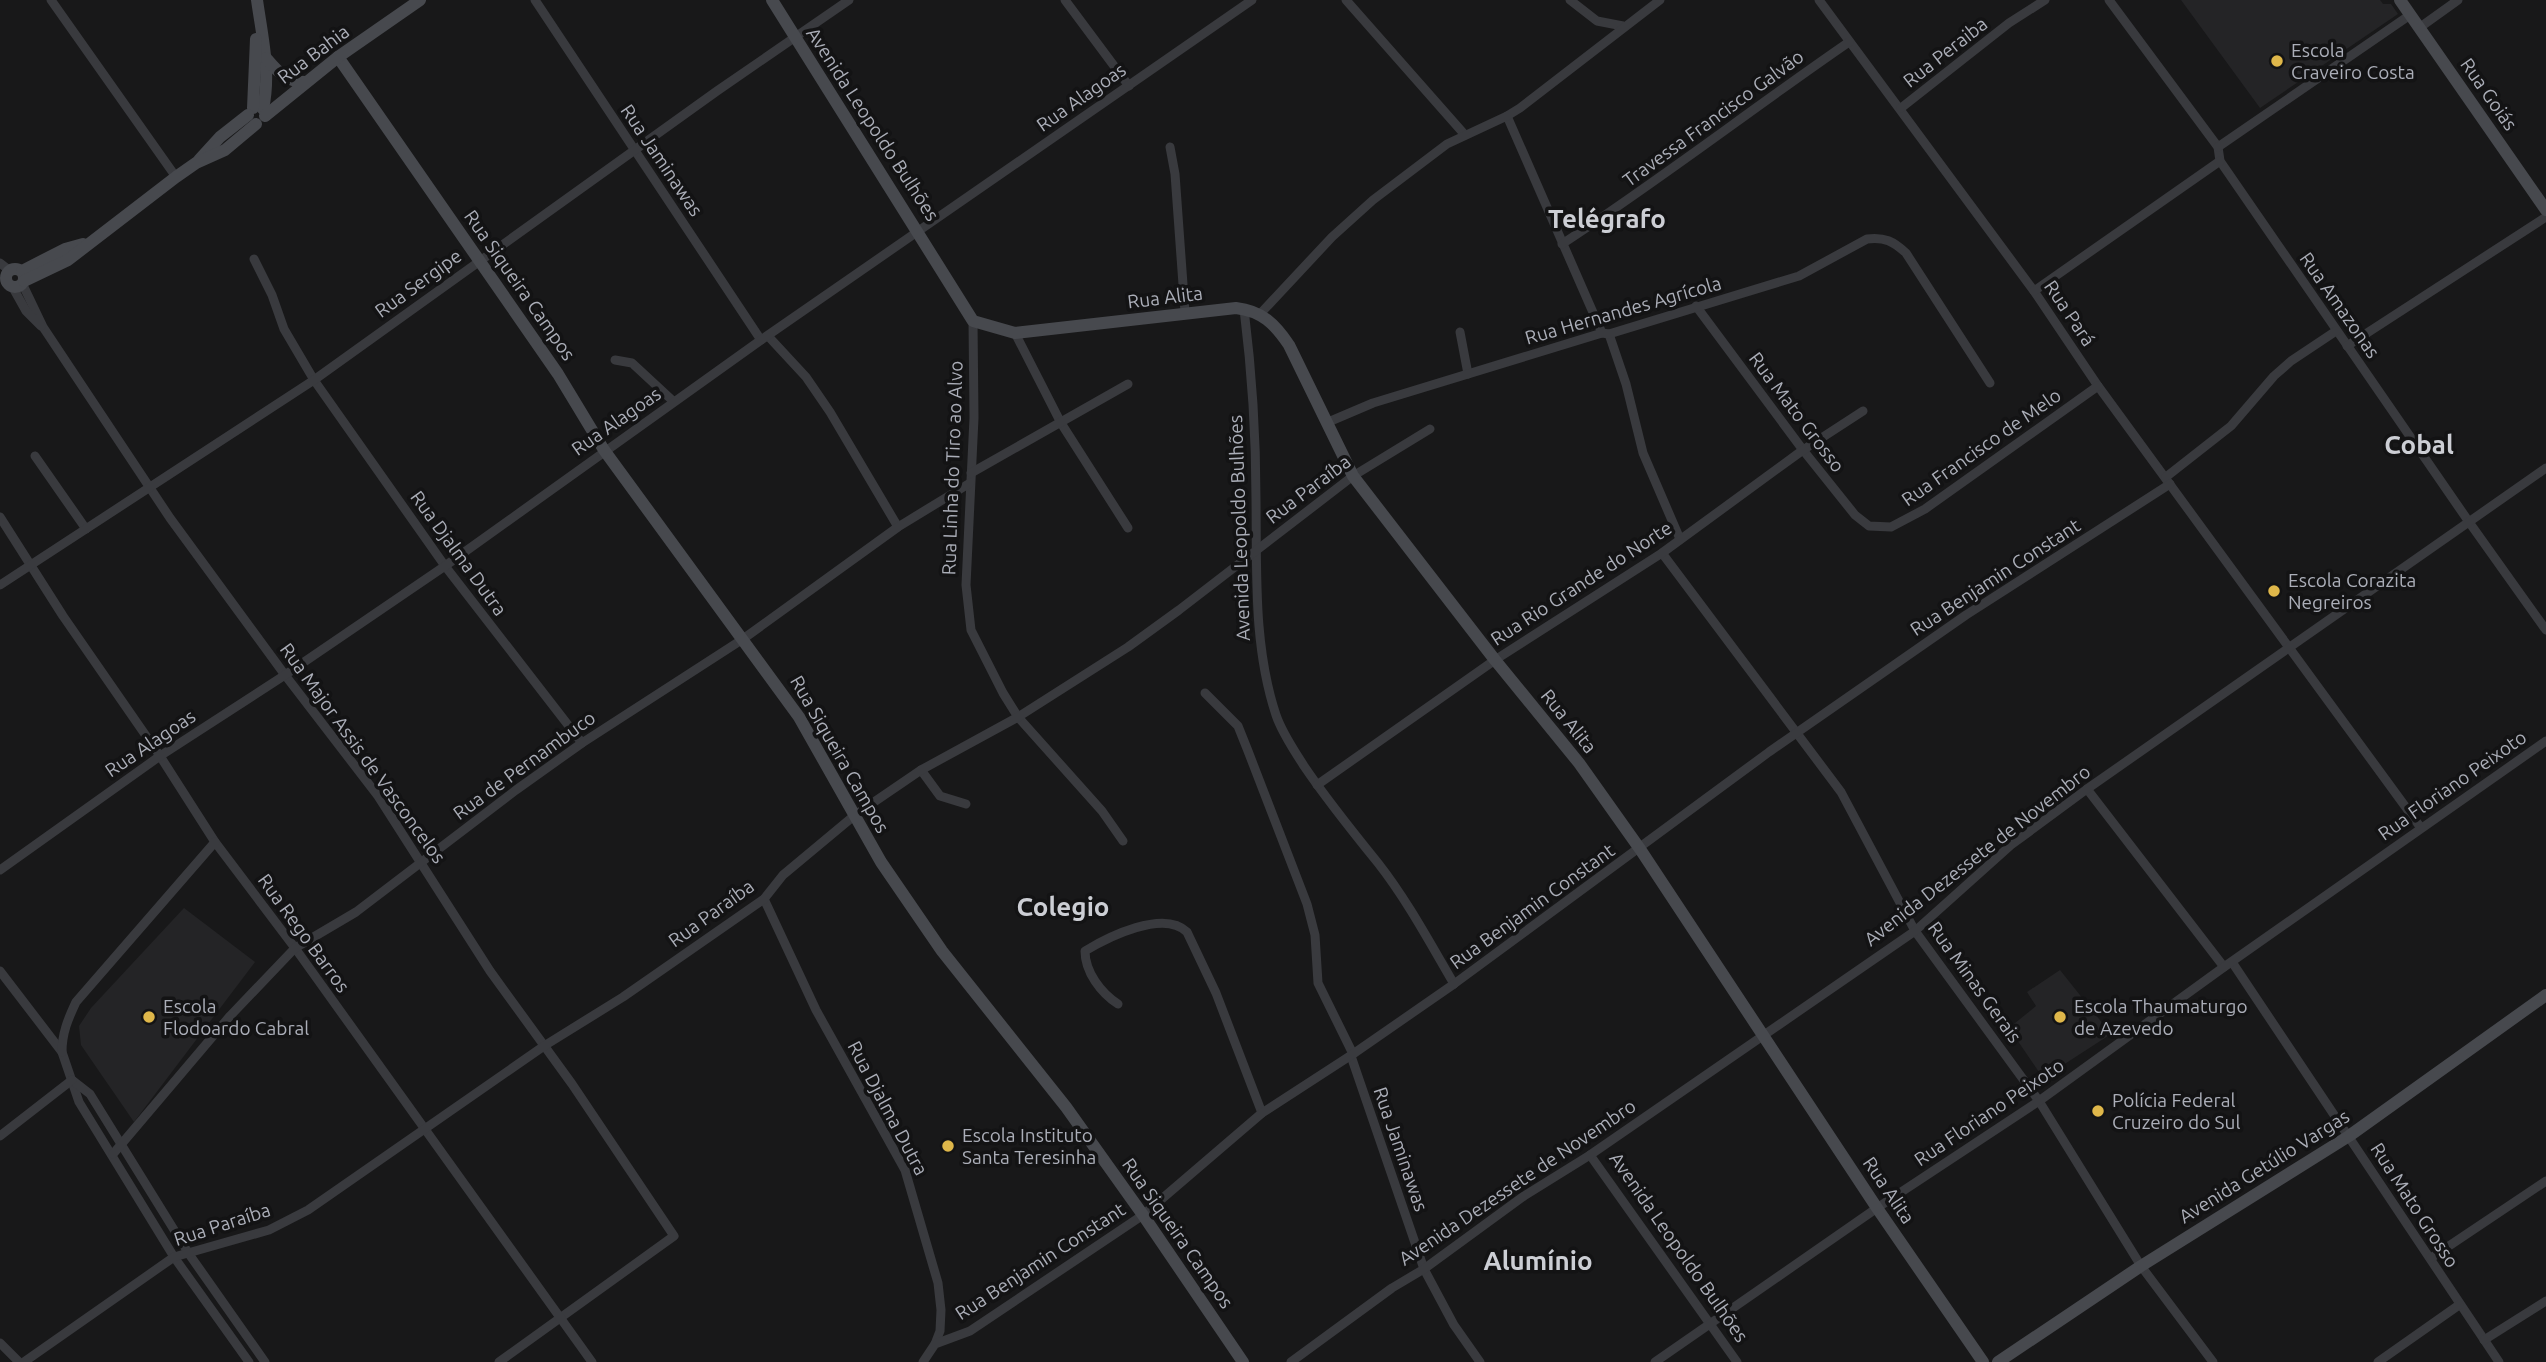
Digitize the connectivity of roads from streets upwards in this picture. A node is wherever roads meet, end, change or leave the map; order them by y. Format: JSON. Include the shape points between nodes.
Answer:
{"nodes":[{"id":1,"x":51,"y":0,"type":"edge"},
{"id":2,"x":256,"y":0,"type":"edge"},
{"id":3,"x":420,"y":0,"type":"edge"},
{"id":4,"x":535,"y":0,"type":"edge"},
{"id":5,"x":772,"y":0,"type":"edge"},
{"id":6,"x":849,"y":0,"type":"edge"},
{"id":7,"x":1065,"y":0,"type":"edge"},
{"id":8,"x":1252,"y":0,"type":"edge"},
{"id":9,"x":1346,"y":0,"type":"edge"},
{"id":10,"x":1570,"y":0,"type":"edge"},
{"id":11,"x":1660,"y":0,"type":"edge"},
{"id":12,"x":1819,"y":0,"type":"edge"},
{"id":13,"x":2045,"y":0,"type":"edge"},
{"id":14,"x":2109,"y":0,"type":"edge"},
{"id":15,"x":2400,"y":0,"type":"edge"},
{"id":16,"x":2458,"y":0,"type":"edge"},
{"id":17,"x":2410,"y":15,"type":"junction"},
{"id":18,"x":1623,"y":26,"type":"junction"},
{"id":19,"x":2420,"y":28,"type":"junction"},
{"id":20,"x":795,"y":37,"type":"junction"},
{"id":21,"x":1849,"y":42,"type":"junction"},
{"id":22,"x":338,"y":57,"type":"junction"},
{"id":23,"x":265,"y":58,"type":"junction"},
{"id":24,"x":306,"y":82,"type":"junction"},
{"id":25,"x":1129,"y":86,"type":"junction"},
{"id":26,"x":1901,"y":108,"type":"junction"},
{"id":27,"x":257,"y":114,"type":"junction"},
{"id":28,"x":1507,"y":116,"type":"junction"},
{"id":29,"x":1465,"y":135,"type":"junction"},
{"id":30,"x":1170,"y":147,"type":"dead end"},
{"id":31,"x":2218,"y":147,"type":"junction"},
{"id":32,"x":635,"y":151,"type":"junction"},
{"id":33,"x":2220,"y":161,"type":"junction"},
{"id":34,"x":176,"y":177,"type":"junction"},
{"id":35,"x":2546,"y":210,"type":"edge"},
{"id":36,"x":2546,"y":218,"type":"edge"},
{"id":37,"x":918,"y":231,"type":"junction"},
{"id":38,"x":1562,"y":244,"type":"junction"},
{"id":39,"x":254,"y":259,"type":"dead end"},
{"id":40,"x":480,"y":260,"type":"junction"},
{"id":41,"x":10,"y":276,"type":"edge"},
{"id":42,"x":2034,"y":291,"type":"junction"},
{"id":43,"x":1696,"y":306,"type":"junction"},
{"id":44,"x":1244,"y":309,"type":"junction"},
{"id":45,"x":1185,"y":312,"type":"junction"},
{"id":46,"x":1260,"y":314,"type":"junction"},
{"id":47,"x":973,"y":321,"type":"junction"},
{"id":48,"x":2336,"y":331,"type":"junction"},
{"id":49,"x":1460,"y":332,"type":"dead end"},
{"id":50,"x":1015,"y":333,"type":"junction"},
{"id":51,"x":1606,"y":333,"type":"junction"},
{"id":52,"x":764,"y":338,"type":"junction"},
{"id":53,"x":2347,"y":346,"type":"junction"},
{"id":54,"x":615,"y":360,"type":"dead end"},
{"id":55,"x":1468,"y":374,"type":"junction"},
{"id":56,"x":314,"y":380,"type":"junction"},
{"id":57,"x":1990,"y":383,"type":"dead end"},
{"id":58,"x":1128,"y":384,"type":"dead end"},
{"id":59,"x":2098,"y":386,"type":"junction"},
{"id":60,"x":673,"y":401,"type":"junction"},
{"id":61,"x":1863,"y":411,"type":"dead end"},
{"id":62,"x":1061,"y":423,"type":"junction"},
{"id":63,"x":1326,"y":423,"type":"junction"},
{"id":64,"x":1430,"y":429,"type":"dead end"},
{"id":65,"x":604,"y":450,"type":"junction"},
{"id":66,"x":1803,"y":450,"type":"junction"},
{"id":67,"x":35,"y":456,"type":"dead end"},
{"id":68,"x":2546,"y":468,"type":"edge"},
{"id":69,"x":971,"y":473,"type":"junction"},
{"id":70,"x":1353,"y":476,"type":"junction"},
{"id":71,"x":2168,"y":480,"type":"junction"},
{"id":72,"x":970,"y":483,"type":"junction"},
{"id":73,"x":151,"y":487,"type":"junction"},
{"id":74,"x":0,"y":517,"type":"edge"},
{"id":75,"x":2469,"y":522,"type":"junction"},
{"id":76,"x":898,"y":527,"type":"junction"},
{"id":77,"x":1128,"y":528,"type":"dead end"},
{"id":78,"x":1880,"y":528,"type":"joint"},
{"id":79,"x":86,"y":529,"type":"junction"},
{"id":80,"x":1680,"y":539,"type":"junction"},
{"id":81,"x":1257,"y":549,"type":"junction"},
{"id":82,"x":1662,"y":553,"type":"junction"},
{"id":83,"x":31,"y":564,"type":"junction"},
{"id":84,"x":445,"y":566,"type":"junction"},
{"id":85,"x":0,"y":585,"type":"edge"},
{"id":86,"x":2546,"y":630,"type":"edge"},
{"id":87,"x":743,"y":639,"type":"junction"},
{"id":88,"x":2290,"y":648,"type":"junction"},
{"id":89,"x":1495,"y":660,"type":"junction"},
{"id":90,"x":285,"y":675,"type":"junction"},
{"id":91,"x":1205,"y":693,"type":"dead end"},
{"id":92,"x":1018,"y":717,"type":"junction"},
{"id":93,"x":1796,"y":734,"type":"junction"},
{"id":94,"x":2546,"y":741,"type":"edge"},
{"id":95,"x":582,"y":743,"type":"junction"},
{"id":96,"x":160,"y":756,"type":"junction"},
{"id":97,"x":921,"y":770,"type":"junction"},
{"id":98,"x":1317,"y":785,"type":"junction"},
{"id":99,"x":2087,"y":789,"type":"junction"},
{"id":100,"x":966,"y":804,"type":"dead end"},
{"id":101,"x":855,"y":815,"type":"junction"},
{"id":102,"x":2421,"y":828,"type":"junction"},
{"id":103,"x":1123,"y":841,"type":"dead end"},
{"id":104,"x":215,"y":842,"type":"junction"},
{"id":105,"x":1640,"y":849,"type":"junction"},
{"id":106,"x":423,"y":863,"type":"junction"},
{"id":107,"x":0,"y":870,"type":"edge"},
{"id":108,"x":764,"y":900,"type":"junction"},
{"id":109,"x":1916,"y":931,"type":"junction"},
{"id":110,"x":295,"y":948,"type":"junction"},
{"id":111,"x":2228,"y":964,"type":"junction"},
{"id":112,"x":0,"y":971,"type":"edge"},
{"id":113,"x":1454,"y":984,"type":"junction"},
{"id":114,"x":2546,"y":995,"type":"edge"},
{"id":115,"x":1118,"y":1004,"type":"dead end"},
{"id":116,"x":1762,"y":1035,"type":"junction"},
{"id":117,"x":544,"y":1046,"type":"junction"},
{"id":118,"x":62,"y":1052,"type":"junction"},
{"id":119,"x":1352,"y":1055,"type":"junction"},
{"id":120,"x":72,"y":1080,"type":"junction"},
{"id":121,"x":2039,"y":1101,"type":"junction"},
{"id":122,"x":1262,"y":1113,"type":"junction"},
{"id":123,"x":425,"y":1130,"type":"junction"},
{"id":124,"x":0,"y":1136,"type":"edge"},
{"id":125,"x":2349,"y":1136,"type":"junction"},
{"id":126,"x":121,"y":1145,"type":"junction"},
{"id":127,"x":113,"y":1154,"type":"junction"},
{"id":128,"x":1590,"y":1155,"type":"junction"},
{"id":129,"x":2546,"y":1181,"type":"edge"},
{"id":130,"x":1877,"y":1208,"type":"junction"},
{"id":131,"x":1143,"y":1215,"type":"junction"},
{"id":132,"x":189,"y":1254,"type":"junction"},
{"id":133,"x":174,"y":1257,"type":"junction"},
{"id":134,"x":2431,"y":1258,"type":"junction"},
{"id":135,"x":2141,"y":1266,"type":"junction"},
{"id":136,"x":1424,"y":1269,"type":"junction"},
{"id":137,"x":2546,"y":1301,"type":"edge"},
{"id":138,"x":2459,"y":1305,"type":"junction"},
{"id":139,"x":561,"y":1317,"type":"junction"},
{"id":140,"x":1709,"y":1323,"type":"junction"},
{"id":141,"x":2484,"y":1340,"type":"junction"},
{"id":142,"x":0,"y":1343,"type":"edge"},
{"id":143,"x":935,"y":1344,"type":"junction"},
{"id":144,"x":19,"y":1362,"type":"edge"},
{"id":145,"x":24,"y":1362,"type":"edge"},
{"id":146,"x":249,"y":1362,"type":"edge"},
{"id":147,"x":265,"y":1362,"type":"edge"},
{"id":148,"x":499,"y":1362,"type":"edge"},
{"id":149,"x":592,"y":1362,"type":"edge"},
{"id":150,"x":923,"y":1362,"type":"edge"},
{"id":151,"x":1243,"y":1362,"type":"edge"},
{"id":152,"x":1291,"y":1362,"type":"edge"},
{"id":153,"x":1480,"y":1362,"type":"edge"},
{"id":154,"x":1655,"y":1362,"type":"edge"},
{"id":155,"x":1737,"y":1362,"type":"edge"},
{"id":156,"x":1983,"y":1362,"type":"edge"},
{"id":157,"x":1998,"y":1362,"type":"edge"},
{"id":158,"x":2213,"y":1362,"type":"edge"},
{"id":159,"x":2378,"y":1362,"type":"edge"},
{"id":160,"x":2499,"y":1362,"type":"edge"}],
"edges":[{"from":1,"to":34,"type":"street"},
{"from":2,"to":23,"type":"street"},
{"from":2,"to":27,"type":"street"},
{"from":3,"to":22,"type":"street","name":"Rua Bahia"},
{"from":4,"to":32,"type":"street","name":"Rua Jaminawas"},
{"from":5,"to":20,"type":"street","name":"Avenida Leopoldo Bulhões"},
{"from":6,"to":20,"type":"street","name":"Rua Sergipe"},
{"from":7,"to":25,"type":"street"},
{"from":8,"to":25,"type":"street","name":"Rua Alagoas"},
{"from":9,"to":29,"type":"street"},
{"from":10,"to":18,"type":"street","via":[[1597,21]]},
{"from":11,"to":18,"type":"street"},
{"from":12,"to":21,"type":"street","name":"Rua Pará"},
{"from":13,"to":26,"type":"street","name":"Rua Peraiba"},
{"from":14,"to":31,"type":"street","name":"Rua Amazonas"},
{"from":15,"to":17,"type":"street","name":"Rua Goiás"},
{"from":16,"to":19,"type":"street"},
{"from":17,"to":19,"type":"street","name":"Rua Goiás"},
{"from":17,"to":31,"type":"street"},
{"from":18,"to":28,"type":"street"},
{"from":19,"to":35,"type":"street","name":"Rua Goiás"},
{"from":20,"to":32,"type":"street","name":"Rua Sergipe"},
{"from":20,"to":37,"type":"street","name":"Avenida Leopoldo Bulhões"},
{"from":21,"to":26,"type":"street","name":"Rua Pará"},
{"from":21,"to":38,"type":"street","name":"Travessa Francisco Galvão"},
{"from":22,"to":24,"type":"street","name":"Rua Bahia"},
{"from":22,"to":40,"type":"street","name":"Rua Siqueira Campos"},
{"from":23,"to":24,"type":"street","via":[[292,82]]},
{"from":23,"to":27,"type":"street","via":[[267,88]]},
{"from":24,"to":27,"type":"street","name":"Rua Bahia"},
{"from":25,"to":37,"type":"street","name":"Rua Alagoas"},
{"from":26,"to":42,"type":"street","name":"Rua Pará"},
{"from":27,"to":34,"type":"street","name":"Rua Bahia","via":[[220,137],[197,163]]},
{"from":28,"to":29,"type":"street"},
{"from":28,"to":38,"type":"street"},
{"from":29,"to":46,"type":"street","via":[[1373,200]]},
{"from":30,"to":45,"type":"street"},
{"from":31,"to":33,"type":"street","name":"Rua Amazonas"},
{"from":32,"to":40,"type":"street","name":"Rua Sergipe"},
{"from":32,"to":52,"type":"street","name":"Rua Jaminawas"},
{"from":33,"to":42,"type":"street"},
{"from":33,"to":48,"type":"street","name":"Rua Amazonas"},
{"from":34,"to":41,"type":"street","name":"Rua Bahia","via":[[56,267]]},
{"from":36,"to":53,"type":"street"},
{"from":37,"to":47,"type":"street","name":"Avenida Leopoldo Bulhões"},
{"from":37,"to":52,"type":"street","name":"Rua Alagoas"},
{"from":38,"to":51,"type":"street"},
{"from":39,"to":56,"type":"street","name":"Rua Djalma Dutra","via":[[284,329]]},
{"from":40,"to":56,"type":"street","name":"Rua Sergipe"},
{"from":40,"to":65,"type":"street","name":"Rua Siqueira Campos"},
{"from":41,"to":73,"type":"street","name":"Rua Major Assis de Vasconcelos"},
{"from":42,"to":59,"type":"street","name":"Rua Pará"},
{"from":43,"to":51,"type":"street","name":"Rua Hernandes Agrícola"},
{"from":43,"to":57,"type":"street","name":"Rua Hernandes Agrícola","via":[[1799,276],[1879,237],[1906,253]]},
{"from":43,"to":66,"type":"street","name":"Rua Mato Grosso"},
{"from":44,"to":45,"type":"street","name":"Rua Alita"},
{"from":44,"to":46,"type":"street","name":"Rua Alita"},
{"from":44,"to":81,"type":"street","name":"Avenida Leopoldo Bulhões","via":[[1255,414]]},
{"from":45,"to":50,"type":"street","name":"Rua Alita"},
{"from":46,"to":63,"type":"street","name":"Rua Alita","via":[[1277,326],[1289,345]]},
{"from":47,"to":50,"type":"street"},
{"from":47,"to":69,"type":"street","name":"Rua Linha do Tiro ao Alvo"},
{"from":48,"to":53,"type":"street","name":"Rua Amazonas"},
{"from":48,"to":71,"type":"street","name":"Rua Benjamin Constant","via":[[2274,376],[2231,426]]},
{"from":49,"to":55,"type":"street"},
{"from":50,"to":62,"type":"street"},
{"from":51,"to":55,"type":"street","name":"Rua Hernandes Agrícola"},
{"from":51,"to":80,"type":"street","via":[[1626,384],[1643,453]]},
{"from":52,"to":60,"type":"street","name":"Rua Alagoas"},
{"from":52,"to":76,"type":"street","name":"Rua Jaminawas","via":[[806,377],[831,412]]},
{"from":53,"to":75,"type":"street","name":"Rua Amazonas"},
{"from":54,"to":60,"type":"street","via":[[632,363]]},
{"from":55,"to":63,"type":"street","name":"Rua Hernandes Agrícola","via":[[1373,403]]},
{"from":56,"to":73,"type":"street","name":"Rua Sergipe"},
{"from":56,"to":84,"type":"street","name":"Rua Djalma Dutra"},
{"from":58,"to":62,"type":"street"},
{"from":59,"to":71,"type":"street","name":"Rua Pará"},
{"from":59,"to":78,"type":"street","name":"Rua Francisco de Melo","via":[[1925,509],[1900,524]]},
{"from":60,"to":65,"type":"street","name":"Rua Alagoas"},
{"from":61,"to":66,"type":"street","name":"Rua Rio Grande do Norte"},
{"from":62,"to":69,"type":"street"},
{"from":62,"to":77,"type":"street"},
{"from":63,"to":70,"type":"street","name":"Rua Alita"},
{"from":64,"to":70,"type":"street","name":"Rua Paraíba"},
{"from":65,"to":84,"type":"street","name":"Rua Alagoas"},
{"from":65,"to":87,"type":"street","name":"Rua Siqueira Campos"},
{"from":66,"to":78,"type":"street","name":"Rua Mato Grosso","via":[[1855,515]]},
{"from":66,"to":80,"type":"street","name":"Rua Rio Grande do Norte"},
{"from":67,"to":79,"type":"street"},
{"from":68,"to":75,"type":"street","name":"Avenida Dezessete de Novembro"},
{"from":69,"to":72,"type":"street","name":"Rua Linha do Tiro ao Alvo"},
{"from":70,"to":81,"type":"street","name":"Rua Paraíba"},
{"from":70,"to":89,"type":"street","name":"Rua Alita"},
{"from":71,"to":88,"type":"street","name":"Rua Pará"},
{"from":71,"to":93,"type":"street","name":"Rua Benjamin Constant"},
{"from":72,"to":76,"type":"street","name":"Rua de Pernambuco"},
{"from":72,"to":92,"type":"street","name":"Rua Linha do Tiro ao Alvo","via":[[968,616],[978,646]]},
{"from":73,"to":79,"type":"street","name":"Rua Sergipe"},
{"from":73,"to":90,"type":"street","name":"Rua Major Assis de Vasconcelos"},
{"from":74,"to":83,"type":"street","name":"Rua Rego Barros"},
{"from":75,"to":86,"type":"street","name":"Rua Amazonas"},
{"from":75,"to":88,"type":"street","name":"Avenida Dezessete de Novembro"},
{"from":76,"to":87,"type":"street","name":"Rua de Pernambuco"},
{"from":79,"to":83,"type":"street","name":"Rua Sergipe"},
{"from":80,"to":82,"type":"street","name":"Rua Rio Grande do Norte"},
{"from":81,"to":92,"type":"street","name":"Rua Paraíba","via":[[1128,647]]},
{"from":81,"to":98,"type":"street","name":"Avenida Leopoldo Bulhões","via":[[1258,620],[1276,717]]},
{"from":82,"to":89,"type":"street","name":"Rua Rio Grande do Norte"},
{"from":82,"to":93,"type":"street","name":"Rua Minas Gerais"},
{"from":83,"to":85,"type":"street","name":"Rua Sergipe"},
{"from":83,"to":96,"type":"street","name":"Rua Rego Barros"},
{"from":84,"to":90,"type":"street","name":"Rua Alagoas"},
{"from":84,"to":95,"type":"street","name":"Rua Djalma Dutra"},
{"from":87,"to":95,"type":"street","name":"Rua de Pernambuco"},
{"from":87,"to":101,"type":"street","name":"Rua Siqueira Campos","via":[[799,717]]},
{"from":88,"to":99,"type":"street","name":"Avenida Dezessete de Novembro"},
{"from":88,"to":102,"type":"street","name":"Rua Pará"},
{"from":89,"to":98,"type":"street","name":"Rua Rio Grande do Norte"},
{"from":89,"to":105,"type":"street","name":"Rua Alita","via":[[1579,763]]},
{"from":90,"to":96,"type":"street","name":"Rua Alagoas"},
{"from":90,"to":106,"type":"street","name":"Rua Major Assis de Vasconcelos"},
{"from":91,"to":119,"type":"street","name":"Rua Jaminawas","via":[[1238,726],[1307,904],[1315,935],[1318,983]]},
{"from":92,"to":97,"type":"street","name":"Rua Paraíba"},
{"from":92,"to":103,"type":"street"},
{"from":93,"to":105,"type":"street","name":"Rua Benjamin Constant"},
{"from":93,"to":109,"type":"street","name":"Rua Minas Gerais","via":[[1841,792]]},
{"from":94,"to":102,"type":"street","name":"Rua Floriano Peixoto"},
{"from":95,"to":106,"type":"street","name":"Rua de Pernambuco"},
{"from":96,"to":104,"type":"street","name":"Rua Rego Barros"},
{"from":96,"to":107,"type":"street","name":"Rua Alagoas"},
{"from":97,"to":100,"type":"street","via":[[940,796]]},
{"from":97,"to":101,"type":"street","name":"Rua Paraíba"},
{"from":98,"to":113,"type":"street","name":"Avenida Leopoldo Bulhões","via":[[1411,910]]},
{"from":99,"to":109,"type":"street","name":"Avenida Dezessete de Novembro","via":[[2011,845]]},
{"from":99,"to":111,"type":"street","name":"Rua Mato Grosso"},
{"from":101,"to":108,"type":"street","name":"Rua Paraíba","via":[[783,875]]},
{"from":101,"to":131,"type":"street","name":"Rua Siqueira Campos","via":[[942,951],[1059,1098]]},
{"from":102,"to":111,"type":"street","name":"Rua Floriano Peixoto"},
{"from":104,"to":110,"type":"street","name":"Rua Rego Barros"},
{"from":104,"to":118,"type":"street","via":[[76,1002],[65,1026]]},
{"from":105,"to":113,"type":"street","name":"Rua Benjamin Constant"},
{"from":105,"to":116,"type":"street","name":"Rua Alita"},
{"from":106,"to":110,"type":"street","name":"Rua de Pernambuco","via":[[356,912]]},
{"from":106,"to":117,"type":"street","name":"Rua Major Assis de Vasconcelos","via":[[490,971]]},
{"from":108,"to":117,"type":"street","name":"Rua Paraíba"},
{"from":108,"to":143,"type":"street","name":"Rua Djalma Dutra","via":[[816,1010],[905,1170],[938,1283],[940,1331]]},
{"from":109,"to":116,"type":"street","name":"Avenida Dezessete de Novembro"},
{"from":109,"to":121,"type":"street","name":"Rua Minas Gerais"},
{"from":110,"to":123,"type":"street","name":"Rua Rego Barros"},
{"from":110,"to":126,"type":"street","name":"Rua de Pernambuco","via":[[230,1016]]},
{"from":111,"to":121,"type":"street","name":"Rua Floriano Peixoto"},
{"from":111,"to":125,"type":"street","name":"Rua Mato Grosso"},
{"from":112,"to":118,"type":"street"},
{"from":113,"to":119,"type":"street","name":"Rua Benjamin Constant"},
{"from":114,"to":125,"type":"street","name":"Avenida Getúlio Vargas"},
{"from":115,"to":122,"type":"street","via":[[1098,985],[1085,963],[1085,951],[1141,926],[1181,926],[1216,993]]},
{"from":116,"to":128,"type":"street","name":"Avenida Dezessete de Novembro"},
{"from":116,"to":130,"type":"street","name":"Rua Alita"},
{"from":117,"to":123,"type":"street","name":"Rua Paraíba"},
{"from":117,"to":139,"type":"street","name":"Rua Major Assis de Vasconcelos","via":[[674,1237]]},
{"from":118,"to":120,"type":"street"},
{"from":119,"to":122,"type":"street","name":"Rua Benjamin Constant"},
{"from":119,"to":136,"type":"street","name":"Rua Jaminawas"},
{"from":120,"to":124,"type":"street"},
{"from":120,"to":126,"type":"street","via":[[89,1092]]},
{"from":120,"to":127,"type":"street","via":[[79,1102]]},
{"from":121,"to":130,"type":"street","name":"Rua Floriano Peixoto"},
{"from":121,"to":135,"type":"street","name":"Rua Minas Gerais"},
{"from":122,"to":131,"type":"street","name":"Rua Benjamin Constant"},
{"from":123,"to":132,"type":"street","name":"Rua Paraíba","via":[[308,1210],[269,1230]]},
{"from":123,"to":139,"type":"street","name":"Rua Rego Barros"},
{"from":125,"to":134,"type":"street","name":"Rua Mato Grosso"},
{"from":125,"to":135,"type":"street","name":"Avenida Getúlio Vargas"},
{"from":126,"to":127,"type":"street","name":"Rua de Pernambuco"},
{"from":126,"to":132,"type":"street"},
{"from":127,"to":133,"type":"street"},
{"from":128,"to":136,"type":"street","name":"Avenida Dezessete de Novembro","via":[[1524,1196]]},
{"from":128,"to":140,"type":"street","name":"Avenida Leopoldo Bulhões"},
{"from":129,"to":134,"type":"street"},
{"from":130,"to":140,"type":"street","name":"Rua Floriano Peixoto"},
{"from":130,"to":156,"type":"street","name":"Rua Alita"},
{"from":131,"to":143,"type":"street","name":"Rua Benjamin Constant","via":[[970,1331]]},
{"from":131,"to":151,"type":"street","name":"Rua Siqueira Campos"},
{"from":132,"to":133,"type":"street","name":"Rua Paraíba"},
{"from":132,"to":147,"type":"street"},
{"from":133,"to":145,"type":"street","name":"Rua Paraíba"},
{"from":133,"to":146,"type":"street"},
{"from":134,"to":138,"type":"street","name":"Rua Mato Grosso"},
{"from":135,"to":157,"type":"street","name":"Avenida Getúlio Vargas"},
{"from":135,"to":158,"type":"street","name":"Rua Minas Gerais"},
{"from":136,"to":152,"type":"street","name":"Avenida Dezessete de Novembro"},
{"from":136,"to":153,"type":"street","name":"Rua Jaminawas"},
{"from":137,"to":141,"type":"street"},
{"from":138,"to":141,"type":"street","name":"Rua Mato Grosso"},
{"from":138,"to":159,"type":"street"},
{"from":139,"to":148,"type":"street"},
{"from":139,"to":149,"type":"street","name":"Rua Rego Barros"},
{"from":140,"to":154,"type":"street","name":"Rua Floriano Peixoto"},
{"from":140,"to":155,"type":"street","name":"Avenida Leopoldo Bulhões"},
{"from":141,"to":160,"type":"street","name":"Rua Mato Grosso"},
{"from":142,"to":144,"type":"street"},
{"from":143,"to":150,"type":"street"}]}
